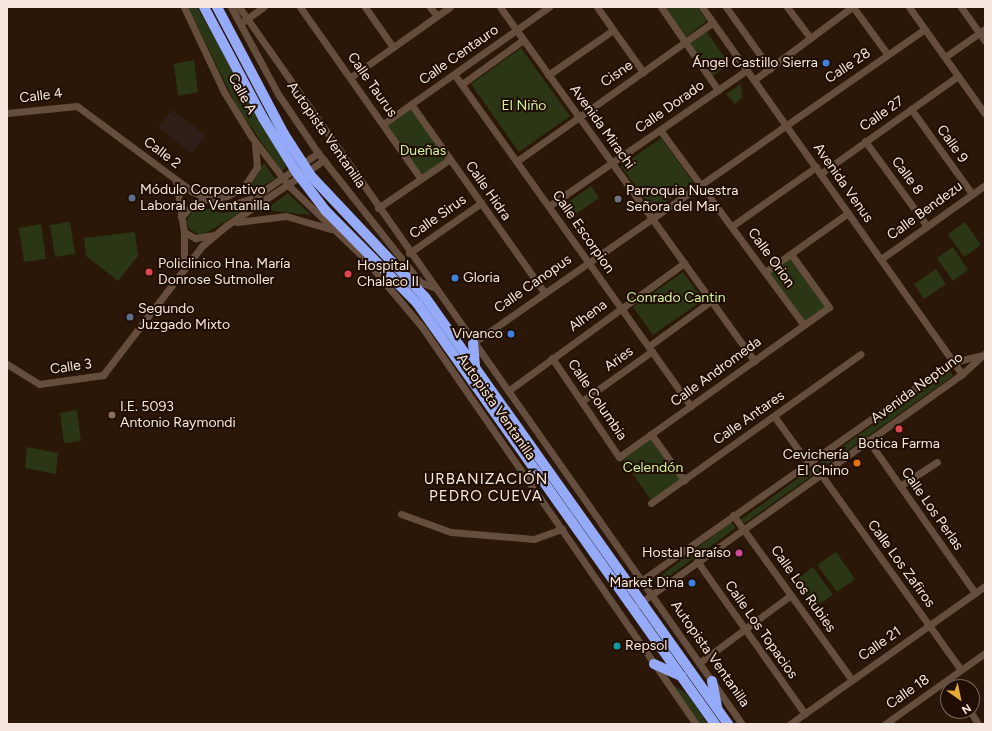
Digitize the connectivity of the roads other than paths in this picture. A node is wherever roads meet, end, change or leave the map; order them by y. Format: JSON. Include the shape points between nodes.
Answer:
{"nodes":[{"id":1,"x":184,"y":7,"type":"edge"},
{"id":2,"x":204,"y":7,"type":"edge"},
{"id":3,"x":217,"y":7,"type":"edge"},
{"id":4,"x":231,"y":7,"type":"edge"},
{"id":5,"x":263,"y":7,"type":"edge"},
{"id":6,"x":300,"y":7,"type":"edge"},
{"id":7,"x":365,"y":7,"type":"edge"},
{"id":8,"x":430,"y":7,"type":"edge"},
{"id":9,"x":450,"y":7,"type":"edge"},
{"id":10,"x":500,"y":7,"type":"edge"},
{"id":11,"x":549,"y":7,"type":"edge"},
{"id":12,"x":597,"y":7,"type":"edge"},
{"id":13,"x":661,"y":7,"type":"edge"},
{"id":14,"x":702,"y":7,"type":"edge"},
{"id":15,"x":726,"y":7,"type":"edge"},
{"id":16,"x":787,"y":7,"type":"edge"},
{"id":17,"x":852,"y":7,"type":"edge"},
{"id":18,"x":909,"y":7,"type":"edge"},
{"id":19,"x":961,"y":7,"type":"edge"},
{"id":20,"x":240,"y":10,"type":"edge"},
{"id":21,"x":437,"y":16,"type":"junction"},
{"id":22,"x":247,"y":19,"type":"junction"},
{"id":23,"x":713,"y":22,"type":"junction"},
{"id":24,"x":240,"y":24,"type":"junction"},
{"id":25,"x":925,"y":29,"type":"junction"},
{"id":26,"x":516,"y":30,"type":"junction"},
{"id":27,"x":613,"y":30,"type":"junction"},
{"id":28,"x":982,"y":31,"type":"edge"},
{"id":29,"x":810,"y":38,"type":"junction"},
{"id":30,"x":523,"y":40,"type":"junction"},
{"id":31,"x":985,"y":41,"type":"edge"},
{"id":32,"x":685,"y":42,"type":"junction"},
{"id":33,"x":394,"y":47,"type":"junction"},
{"id":34,"x":888,"y":55,"type":"junction"},
{"id":35,"x":945,"y":57,"type":"junction"},
{"id":36,"x":770,"y":69,"type":"junction"},
{"id":37,"x":747,"y":70,"type":"junction"},
{"id":38,"x":643,"y":72,"type":"junction"},
{"id":39,"x":454,"y":74,"type":"junction"},
{"id":40,"x":548,"y":75,"type":"junction"},
{"id":41,"x":958,"y":76,"type":"junction"},
{"id":42,"x":351,"y":77,"type":"junction"},
{"id":43,"x":754,"y":80,"type":"junction"},
{"id":44,"x":462,"y":84,"type":"junction"},
{"id":45,"x":718,"y":90,"type":"junction"},
{"id":46,"x":411,"y":104,"type":"junction"},
{"id":47,"x":77,"y":106,"type":"joint"},
{"id":48,"x":911,"y":109,"type":"junction"},
{"id":49,"x":7,"y":113,"type":"edge"},
{"id":50,"x":985,"y":114,"type":"edge"},
{"id":51,"x":579,"y":117,"type":"junction"},
{"id":52,"x":383,"y":124,"type":"junction"},
{"id":53,"x":785,"y":124,"type":"junction"},
{"id":54,"x":660,"y":130,"type":"junction"},
{"id":55,"x":254,"y":141,"type":"junction"},
{"id":56,"x":865,"y":142,"type":"junction"},
{"id":57,"x":318,"y":153,"type":"junction"},
{"id":58,"x":450,"y":159,"type":"junction"},
{"id":59,"x":324,"y":160,"type":"junction"},
{"id":60,"x":517,"y":161,"type":"junction"},
{"id":61,"x":612,"y":163,"type":"junction"},
{"id":62,"x":818,"y":170,"type":"junction"},
{"id":63,"x":299,"y":171,"type":"junction"},
{"id":64,"x":283,"y":179,"type":"junction"},
{"id":65,"x":421,"y":179,"type":"junction"},
{"id":66,"x":176,"y":180,"type":"junction"},
{"id":67,"x":700,"y":184,"type":"junction"},
{"id":68,"x":985,"y":185,"type":"edge"},
{"id":69,"x":288,"y":186,"type":"junction"},
{"id":70,"x":972,"y":194,"type":"junction"},
{"id":71,"x":206,"y":199,"type":"junction"},
{"id":72,"x":481,"y":203,"type":"junction"},
{"id":73,"x":549,"y":206,"type":"junction"},
{"id":74,"x":378,"y":208,"type":"junction"},
{"id":75,"x":848,"y":213,"type":"junction"},
{"id":76,"x":181,"y":217,"type":"junction"},
{"id":77,"x":651,"y":217,"type":"junction"},
{"id":78,"x":227,"y":225,"type":"junction"},
{"id":79,"x":732,"y":226,"type":"junction"},
{"id":80,"x":927,"y":226,"type":"junction"},
{"id":81,"x":336,"y":231,"type":"junction"},
{"id":82,"x":184,"y":232,"type":"junction"},
{"id":83,"x":214,"y":235,"type":"junction"},
{"id":84,"x":409,"y":253,"type":"junction"},
{"id":85,"x":791,"y":254,"type":"junction"},
{"id":86,"x":881,"y":259,"type":"junction"},
{"id":87,"x":588,"y":261,"type":"junction"},
{"id":88,"x":684,"y":263,"type":"junction"},
{"id":89,"x":184,"y":268,"type":"junction"},
{"id":90,"x":765,"y":272,"type":"junction"},
{"id":91,"x":433,"y":288,"type":"junction"},
{"id":92,"x":544,"y":292,"type":"junction"},
{"id":93,"x":711,"y":301,"type":"junction"},
{"id":94,"x":621,"y":307,"type":"junction"},
{"id":95,"x":804,"y":325,"type":"junction"},
{"id":96,"x":473,"y":343,"type":"junction"},
{"id":97,"x":650,"y":349,"type":"junction"},
{"id":98,"x":862,"y":354,"type":"dead end"},
{"id":99,"x":983,"y":354,"type":"edge"},
{"id":100,"x":552,"y":358,"type":"junction"},
{"id":101,"x":754,"y":360,"type":"junction"},
{"id":102,"x":953,"y":362,"type":"junction"},
{"id":103,"x":7,"y":364,"type":"edge"},
{"id":104,"x":475,"y":366,"type":"junction"},
{"id":105,"x":962,"y":374,"type":"junction"},
{"id":106,"x":508,"y":391,"type":"junction"},
{"id":107,"x":582,"y":401,"type":"junction"},
{"id":108,"x":691,"y":406,"type":"junction"},
{"id":109,"x":774,"y":416,"type":"junction"},
{"id":110,"x":651,"y":434,"type":"junction"},
{"id":111,"x":868,"y":440,"type":"junction"},
{"id":112,"x":619,"y":457,"type":"joint"},
{"id":113,"x":807,"y":462,"type":"junction"},
{"id":114,"x":937,"y":462,"type":"dead end"},
{"id":115,"x":820,"y":474,"type":"junction"},
{"id":116,"x":684,"y":480,"type":"junction"},
{"id":117,"x":900,"y":486,"type":"junction"},
{"id":118,"x":651,"y":503,"type":"dead end"},
{"id":119,"x":402,"y":514,"type":"dead end"},
{"id":120,"x":733,"y":515,"type":"junction"},
{"id":121,"x":743,"y":528,"type":"junction"},
{"id":122,"x":562,"y":529,"type":"junction"},
{"id":123,"x":697,"y":561,"type":"junction"},
{"id":124,"x":641,"y":580,"type":"junction"},
{"id":125,"x":985,"y":586,"type":"edge"},
{"id":126,"x":627,"y":591,"type":"junction"},
{"id":127,"x":975,"y":593,"type":"junction"},
{"id":128,"x":650,"y":594,"type":"junction"},
{"id":129,"x":791,"y":595,"type":"junction"},
{"id":130,"x":637,"y":604,"type":"junction"},
{"id":131,"x":928,"y":625,"type":"junction"},
{"id":132,"x":745,"y":630,"type":"junction"},
{"id":133,"x":985,"y":653,"type":"edge"},
{"id":134,"x":699,"y":663,"type":"junction"},
{"id":135,"x":654,"y":664,"type":"junction"},
{"id":136,"x":961,"y":670,"type":"junction"},
{"id":137,"x":682,"y":677,"type":"junction"},
{"id":138,"x":949,"y":678,"type":"joint"},
{"id":139,"x":852,"y":680,"type":"junction"},
{"id":140,"x":712,"y":681,"type":"junction"},
{"id":141,"x":718,"y":710,"type":"junction"},
{"id":142,"x":805,"y":714,"type":"junction"},
{"id":143,"x":696,"y":724,"type":"edge"},
{"id":144,"x":715,"y":724,"type":"edge"},
{"id":145,"x":728,"y":724,"type":"edge"},
{"id":146,"x":742,"y":724,"type":"edge"},
{"id":147,"x":790,"y":724,"type":"edge"},
{"id":148,"x":885,"y":724,"type":"edge"}],
"edges":[{"from":1,"to":55,"type":"street","name":"Calle A","via":[[224,92]]},
{"from":2,"to":63,"type":"highway","via":[[263,118]]},
{"from":3,"to":63,"type":"highway"},
{"from":4,"to":20,"type":"street"},
{"from":5,"to":22,"type":"street"},
{"from":6,"to":42,"type":"street","name":"Calle Taurus"},
{"from":7,"to":33,"type":"street"},
{"from":8,"to":21,"type":"street"},
{"from":9,"to":21,"type":"street"},
{"from":10,"to":26,"type":"street","name":"Avenida Mirachi"},
{"from":11,"to":26,"type":"street","name":"Calle Centauro"},
{"from":12,"to":27,"type":"street"},
{"from":13,"to":32,"type":"street"},
{"from":14,"to":23,"type":"street","name":"Avenida Venus"},
{"from":15,"to":36,"type":"street"},
{"from":16,"to":29,"type":"street"},
{"from":17,"to":29,"type":"street"},
{"from":17,"to":34,"type":"street"},
{"from":18,"to":25,"type":"street"},
{"from":19,"to":28,"type":"street"},
{"from":20,"to":22,"type":"street","name":"Autopista Ventanilla"},
{"from":20,"to":24,"type":"street","name":"Autopista Ventanilla"},
{"from":21,"to":33,"type":"street"},
{"from":22,"to":24,"type":"street"},
{"from":22,"to":74,"type":"street","name":"Autopista Ventanilla"},
{"from":23,"to":32,"type":"street","name":"Cisne"},
{"from":23,"to":37,"type":"street","name":"Avenida Venus"},
{"from":24,"to":57,"type":"street","name":"Autopista Ventanilla","via":[[278,94]]},
{"from":25,"to":34,"type":"street","name":"Calle 28"},
{"from":25,"to":35,"type":"street"},
{"from":26,"to":30,"type":"street","name":"Avenida Mirachi"},
{"from":26,"to":39,"type":"street","name":"Calle Centauro"},
{"from":27,"to":38,"type":"street"},
{"from":27,"to":40,"type":"street"},
{"from":28,"to":31,"type":"street"},
{"from":28,"to":35,"type":"street"},
{"from":29,"to":36,"type":"street"},
{"from":30,"to":40,"type":"street","name":"Avenida Mirachi"},
{"from":30,"to":44,"type":"street"},
{"from":32,"to":38,"type":"street","name":"Cisne"},
{"from":32,"to":45,"type":"street"},
{"from":33,"to":42,"type":"street"},
{"from":34,"to":53,"type":"street","name":"Calle 28"},
{"from":35,"to":41,"type":"street"},
{"from":36,"to":43,"type":"street"},
{"from":37,"to":43,"type":"street","name":"Avenida Venus"},
{"from":37,"to":45,"type":"street","name":"Calle Dorado"},
{"from":38,"to":51,"type":"street","name":"Cisne"},
{"from":39,"to":44,"type":"street","name":"Calle Escorpion"},
{"from":39,"to":46,"type":"street","name":"Calle Centauro"},
{"from":40,"to":51,"type":"street","name":"Avenida Mirachi"},
{"from":41,"to":48,"type":"street","name":"Calle 27"},
{"from":41,"to":50,"type":"street"},
{"from":42,"to":52,"type":"street","name":"Calle Taurus"},
{"from":43,"to":53,"type":"street","name":"Avenida Venus"},
{"from":44,"to":60,"type":"street","name":"Calle Escorpion"},
{"from":45,"to":54,"type":"street","name":"Calle Dorado"},
{"from":46,"to":52,"type":"street","name":"Calle Centauro"},
{"from":46,"to":58,"type":"street","name":"Calle Hidra"},
{"from":47,"to":49,"type":"street","name":"Calle 4"},
{"from":47,"to":66,"type":"street","name":"Calle 2"},
{"from":48,"to":56,"type":"street","name":"Calle 27"},
{"from":48,"to":70,"type":"street","name":"Calle 9"},
{"from":51,"to":60,"type":"street","name":"Cisne"},
{"from":51,"to":61,"type":"street","name":"Avenida Mirachi"},
{"from":52,"to":65,"type":"street","name":"Calle Taurus"},
{"from":53,"to":62,"type":"street","name":"Avenida Venus"},
{"from":53,"to":67,"type":"street","name":"Calle Canopus"},
{"from":54,"to":61,"type":"street","name":"Calle Dorado"},
{"from":54,"to":67,"type":"street","name":"Calle Orion"},
{"from":55,"to":64,"type":"street","name":"Calle A"},
{"from":55,"to":71,"type":"street","via":[[258,164],[252,178],[236,193]]},
{"from":56,"to":62,"type":"street","name":"Calle 27"},
{"from":56,"to":80,"type":"street","name":"Calle 8"},
{"from":57,"to":59,"type":"street","name":"Autopista Ventanilla"},
{"from":57,"to":63,"type":"street","name":"Calle 2"},
{"from":58,"to":65,"type":"street"},
{"from":58,"to":72,"type":"street","name":"Calle Hidra"},
{"from":59,"to":63,"type":"street"},
{"from":59,"to":91,"type":"street","name":"Autopista Ventanilla","via":[[420,282]]},
{"from":60,"to":73,"type":"street","name":"Calle Escorpion"},
{"from":61,"to":73,"type":"street","name":"Calle Dorado"},
{"from":61,"to":77,"type":"street","name":"Avenida Mirachi"},
{"from":62,"to":75,"type":"street","name":"Avenida Venus"},
{"from":62,"to":79,"type":"street","name":"Calle 27"},
{"from":63,"to":64,"type":"street","name":"Calle 2"},
{"from":63,"to":69,"type":"street"},
{"from":63,"to":104,"type":"highway","name":"Autopista Ventanilla","via":[[410,280]]},
{"from":63,"to":126,"type":"highway","name":"Autopista Ventanilla","via":[[326,211],[417,303]]},
{"from":64,"to":69,"type":"street","name":"Calle A"},
{"from":64,"to":71,"type":"street","name":"Calle 2","via":[[240,205],[218,204]]},
{"from":65,"to":74,"type":"street"},
{"from":66,"to":71,"type":"street","name":"Calle 2"},
{"from":66,"to":76,"type":"street"},
{"from":67,"to":77,"type":"street","name":"Calle Canopus"},
{"from":67,"to":79,"type":"street","name":"Calle Orion"},
{"from":68,"to":70,"type":"street","name":"Calle Bendezu"},
{"from":69,"to":78,"type":"street"},
{"from":69,"to":81,"type":"street","name":"Autopista Ventanilla"},
{"from":70,"to":80,"type":"street","name":"Calle Bendezu"},
{"from":71,"to":76,"type":"street","via":[[192,202]]},
{"from":72,"to":84,"type":"street","name":"Calle Sirus"},
{"from":72,"to":92,"type":"street","name":"Calle Hidra"},
{"from":73,"to":87,"type":"street","name":"Calle Escorpion"},
{"from":74,"to":84,"type":"street","name":"Autopista Ventanilla"},
{"from":75,"to":85,"type":"street"},
{"from":75,"to":86,"type":"street","name":"Avenida Venus"},
{"from":76,"to":82,"type":"street"},
{"from":77,"to":87,"type":"street","name":"Calle Canopus"},
{"from":77,"to":88,"type":"street","name":"Avenida Mirachi"},
{"from":78,"to":81,"type":"street","via":[[248,218],[286,216],[307,220]]},
{"from":78,"to":83,"type":"street"},
{"from":79,"to":90,"type":"street","name":"Calle Orion"},
{"from":80,"to":86,"type":"street","name":"Calle Bendezu"},
{"from":81,"to":122,"type":"street","name":"Autopista Ventanilla","via":[[422,327]]},
{"from":82,"to":83,"type":"street","via":[[195,238]]},
{"from":82,"to":89,"type":"street"},
{"from":83,"to":89,"type":"street"},
{"from":84,"to":91,"type":"street","name":"Autopista Ventanilla"},
{"from":85,"to":90,"type":"street"},
{"from":85,"to":95,"type":"street","name":"Calle Andromeda","via":[[829,307]]},
{"from":86,"to":102,"type":"street","name":"Avenida Venus"},
{"from":87,"to":92,"type":"street","name":"Calle Canopus"},
{"from":87,"to":94,"type":"street","name":"Calle Escorpion"},
{"from":88,"to":93,"type":"street","name":"Avenida Mirachi"},
{"from":88,"to":94,"type":"street","name":"Alhena"},
{"from":89,"to":103,"type":"street","name":"Calle 3","via":[[104,374],[42,385],[33,383]]},
{"from":90,"to":95,"type":"street","name":"Calle Orion"},
{"from":91,"to":96,"type":"street","name":"Autopista Ventanilla"},
{"from":92,"to":96,"type":"street","name":"Calle Canopus"},
{"from":93,"to":97,"type":"street","name":"Aries"},
{"from":93,"to":101,"type":"street","name":"Avenida Mirachi"},
{"from":94,"to":97,"type":"street","name":"Calle Escorpion"},
{"from":94,"to":100,"type":"street","name":"Alhena"},
{"from":95,"to":101,"type":"street","name":"Calle Andromeda"},
{"from":96,"to":104,"type":"highway"},
{"from":96,"to":106,"type":"street","name":"Autopista Ventanilla"},
{"from":97,"to":107,"type":"street","name":"Aries"},
{"from":97,"to":108,"type":"street","name":"Calle Escorpion"},
{"from":98,"to":109,"type":"street","name":"Calle Antares"},
{"from":99,"to":102,"type":"street","name":"Avenida Neptuno"},
{"from":99,"to":105,"type":"street","name":"Avenida Neptuno"},
{"from":100,"to":106,"type":"street","name":"Alhena"},
{"from":100,"to":107,"type":"street","name":"Calle Columbia"},
{"from":101,"to":108,"type":"street","name":"Calle Andromeda"},
{"from":102,"to":105,"type":"street","name":"Avenida Venus"},
{"from":102,"to":113,"type":"street","name":"Avenida Neptuno"},
{"from":104,"to":126,"type":"highway","name":"Autopista Ventanilla"},
{"from":105,"to":111,"type":"street","name":"Avenida Neptuno"},
{"from":106,"to":124,"type":"street","name":"Autopista Ventanilla"},
{"from":107,"to":112,"type":"street","name":"Calle Columbia"},
{"from":108,"to":110,"type":"street","name":"Calle Andromeda"},
{"from":109,"to":113,"type":"street"},
{"from":109,"to":116,"type":"street","name":"Calle Antares"},
{"from":110,"to":112,"type":"street","name":"Calle Andromeda"},
{"from":110,"to":116,"type":"street"},
{"from":111,"to":115,"type":"street","name":"Avenida Neptuno"},
{"from":111,"to":117,"type":"street","name":"Calle Los Perlas"},
{"from":113,"to":120,"type":"street","name":"Avenida Neptuno"},
{"from":114,"to":117,"type":"street"},
{"from":115,"to":121,"type":"street","name":"Avenida Neptuno"},
{"from":115,"to":131,"type":"street","name":"Calle Los Zafiros"},
{"from":116,"to":118,"type":"street","name":"Calle Antares"},
{"from":117,"to":127,"type":"street","name":"Calle Los Perlas"},
{"from":119,"to":122,"type":"street","via":[[451,532],[534,539]]},
{"from":120,"to":121,"type":"street","name":"Calle Los Rubies"},
{"from":120,"to":124,"type":"street","name":"Avenida Neptuno"},
{"from":121,"to":123,"type":"street","name":"Avenida Neptuno"},
{"from":121,"to":129,"type":"street","name":"Calle Los Rubies"},
{"from":122,"to":135,"type":"street","name":"Autopista Ventanilla"},
{"from":123,"to":128,"type":"street","name":"Avenida Neptuno"},
{"from":123,"to":132,"type":"street","name":"Calle Los Topacios"},
{"from":124,"to":126,"type":"street","name":"Avenida Neptuno"},
{"from":124,"to":128,"type":"street","name":"Autopista Ventanilla"},
{"from":125,"to":127,"type":"street","name":"Calle 21"},
{"from":126,"to":130,"type":"highway","name":"Autopista Ventanilla"},
{"from":127,"to":131,"type":"street","name":"Calle 21"},
{"from":128,"to":130,"type":"street","name":"Avenida Neptuno"},
{"from":128,"to":134,"type":"street","name":"Autopista Ventanilla"},
{"from":129,"to":132,"type":"street"},
{"from":129,"to":139,"type":"street","name":"Calle Los Rubies"},
{"from":130,"to":137,"type":"highway"},
{"from":130,"to":141,"type":"highway"},
{"from":131,"to":136,"type":"street","name":"Calle Los Zafiros"},
{"from":131,"to":139,"type":"street","name":"Calle 21"},
{"from":132,"to":134,"type":"street"},
{"from":132,"to":142,"type":"street","name":"Calle Los Topacios"},
{"from":133,"to":136,"type":"street","name":"Calle 18"},
{"from":134,"to":140,"type":"street","name":"Autopista Ventanilla"},
{"from":135,"to":137,"type":"highway"},
{"from":135,"to":143,"type":"street","name":"Autopista Ventanilla"},
{"from":136,"to":138,"type":"street","name":"Calle 18"},
{"from":137,"to":144,"type":"highway"},
{"from":138,"to":148,"type":"street","name":"Calle 18"},
{"from":139,"to":142,"type":"street","name":"Calle 21"},
{"from":140,"to":141,"type":"highway"},
{"from":140,"to":146,"type":"street","name":"Autopista Ventanilla"},
{"from":141,"to":145,"type":"highway"},
{"from":142,"to":147,"type":"street","name":"Calle 21"}]}
